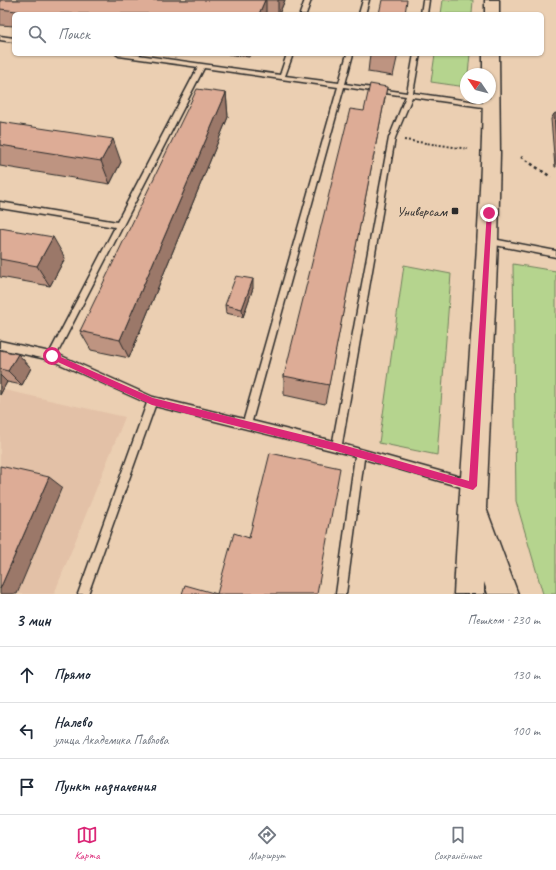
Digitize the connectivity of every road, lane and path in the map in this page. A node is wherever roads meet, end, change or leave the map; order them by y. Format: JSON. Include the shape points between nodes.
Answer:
{"nodes":[{"id":1,"x":308,"y":0,"type":"edge"},
{"id":2,"x":366,"y":0,"type":"edge"},
{"id":3,"x":426,"y":0,"type":"edge"},
{"id":4,"x":492,"y":0,"type":"edge"},
{"id":5,"x":304,"y":12,"type":"edge"},
{"id":6,"x":363,"y":12,"type":"edge"},
{"id":7,"x":424,"y":12,"type":"edge"},
{"id":8,"x":492,"y":12,"type":"edge"},
{"id":9,"x":0,"y":38,"type":"edge"},
{"id":10,"x":12,"y":40,"type":"edge"},
{"id":11,"x":134,"y":56,"type":"edge"},
{"id":12,"x":289,"y":56,"type":"edge"},
{"id":13,"x":349,"y":56,"type":"edge"},
{"id":14,"x":417,"y":56,"type":"edge"},
{"id":15,"x":491,"y":56,"type":"edge"},
{"id":16,"x":202,"y":65,"type":"junction"},
{"id":17,"x":282,"y":77,"type":"junction"},
{"id":18,"x":341,"y":85,"type":"junction"},
{"id":19,"x":410,"y":95,"type":"junction"},
{"id":20,"x":490,"y":106,"type":"junction"},
{"id":21,"x":392,"y":138,"type":"junction"},
{"id":22,"x":468,"y":149,"type":"dead end"},
{"id":23,"x":521,"y":157,"type":"dead end"},
{"id":24,"x":551,"y":177,"type":"dead end"},
{"id":25,"x":0,"y":205,"type":"edge"},
{"id":26,"x":119,"y":225,"type":"junction"},
{"id":27,"x":488,"y":241,"type":"junction"},
{"id":28,"x":556,"y":254,"type":"edge"},
{"id":29,"x":0,"y":345,"type":"edge"},
{"id":30,"x":52,"y":356,"type":"junction"},
{"id":31,"x":152,"y":401,"type":"junction"},
{"id":32,"x":247,"y":424,"type":"junction"},
{"id":33,"x":336,"y":447,"type":"junction"},
{"id":34,"x":360,"y":453,"type":"junction"},
{"id":35,"x":472,"y":495,"type":"junction"},
{"id":36,"x":83,"y":594,"type":"edge"},
{"id":37,"x":341,"y":594,"type":"edge"},
{"id":38,"x":469,"y":594,"type":"edge"},
{"id":39,"x":503,"y":594,"type":"edge"}],
"edges":[{"from":1,"to":5,"type":"lane"},
{"from":2,"to":6,"type":"lane"},
{"from":3,"to":7,"type":"lane"},
{"from":4,"to":8,"type":"main road"},
{"from":9,"to":10,"type":"lane"},
{"from":11,"to":16,"type":"lane"},
{"from":12,"to":17,"type":"lane"},
{"from":13,"to":18,"type":"lane"},
{"from":14,"to":19,"type":"lane"},
{"from":15,"to":20,"type":"main road"},
{"from":16,"to":17,"type":"lane"},
{"from":16,"to":26,"type":"lane"},
{"from":17,"to":18,"type":"lane"},
{"from":18,"to":19,"type":"lane"},
{"from":18,"to":32,"type":"lane"},
{"from":19,"to":20,"type":"lane"},
{"from":19,"to":21,"type":"lane"},
{"from":20,"to":27,"type":"main road"},
{"from":21,"to":22,"type":"path"},
{"from":21,"to":33,"type":"lane"},
{"from":23,"to":24,"type":"path"},
{"from":25,"to":26,"type":"lane"},
{"from":26,"to":30,"type":"lane"},
{"from":27,"to":28,"type":"lane"},
{"from":27,"to":35,"type":"main road"},
{"from":29,"to":30,"type":"lane"},
{"from":30,"to":31,"type":"lane"},
{"from":31,"to":32,"type":"lane"},
{"from":31,"to":36,"type":"lane"},
{"from":32,"to":33,"type":"lane"},
{"from":33,"to":34,"type":"lane"},
{"from":34,"to":35,"type":"lane"},
{"from":34,"to":37,"type":"lane"},
{"from":35,"to":38,"type":"main road"},
{"from":35,"to":39,"type":"main road"}]}
